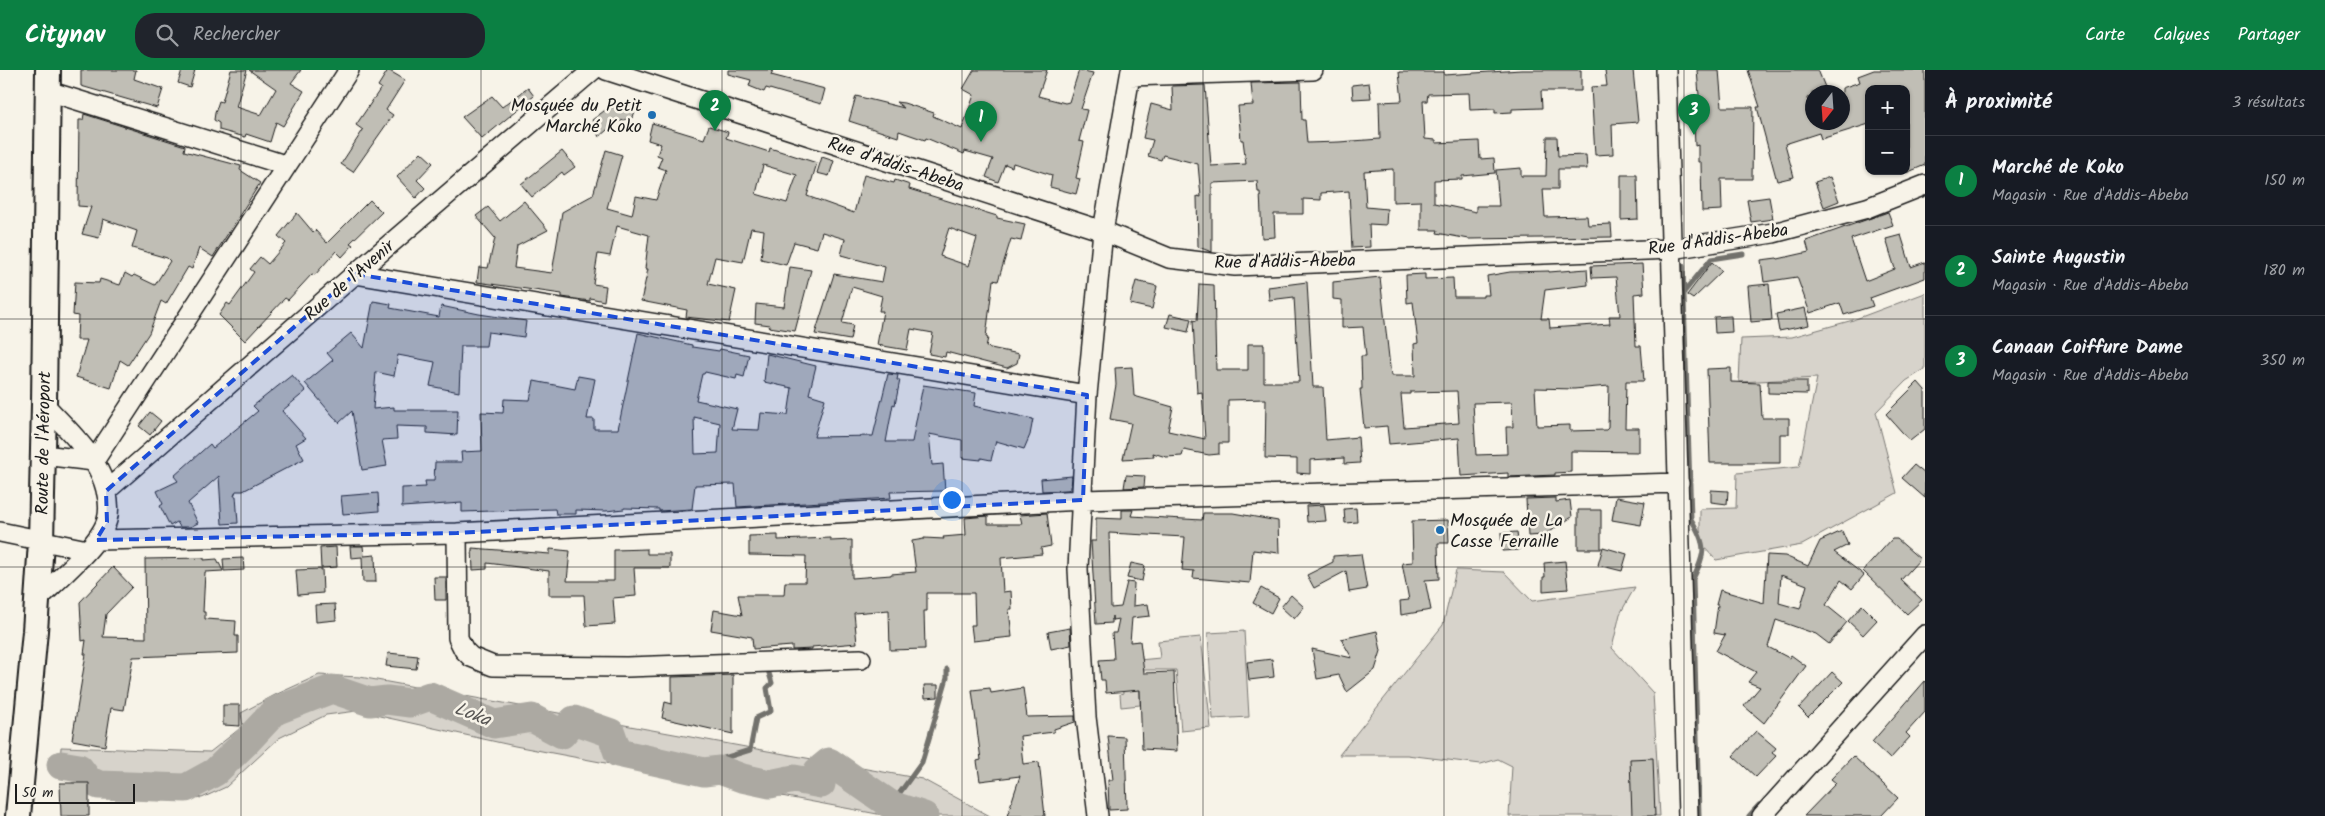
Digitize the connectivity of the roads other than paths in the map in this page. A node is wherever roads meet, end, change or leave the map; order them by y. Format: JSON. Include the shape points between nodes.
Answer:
{"nodes":[{"id":1,"x":349,"y":70,"type":"edge"},
{"id":2,"x":593,"y":70,"type":"edge"},
{"id":3,"x":606,"y":70,"type":"edge"},
{"id":4,"x":1313,"y":70,"type":"edge"},
{"id":5,"x":1666,"y":70,"type":"edge"},
{"id":6,"x":1131,"y":73,"type":"edge"},
{"id":7,"x":48,"y":81,"type":"edge"},
{"id":8,"x":285,"y":165,"type":"junction"},
{"id":9,"x":1925,"y":185,"type":"edge"},
{"id":10,"x":1103,"y":231,"type":"junction"},
{"id":11,"x":1672,"y":249,"type":"junction"},
{"id":12,"x":355,"y":274,"type":"junction"},
{"id":13,"x":1087,"y":395,"type":"junction"},
{"id":14,"x":44,"y":404,"type":"junction"},
{"id":15,"x":43,"y":455,"type":"junction"},
{"id":16,"x":94,"y":461,"type":"junction"},
{"id":17,"x":1679,"y":483,"type":"junction"},
{"id":18,"x":106,"y":491,"type":"junction"},
{"id":19,"x":1083,"y":500,"type":"junction"},
{"id":20,"x":0,"y":532,"type":"edge"},
{"id":21,"x":457,"y":532,"type":"junction"},
{"id":22,"x":40,"y":542,"type":"junction"},
{"id":23,"x":91,"y":545,"type":"junction"},
{"id":24,"x":36,"y":600,"type":"junction"},
{"id":25,"x":1925,"y":635,"type":"edge"},
{"id":26,"x":861,"y":659,"type":"dead end"},
{"id":27,"x":18,"y":816,"type":"edge"},
{"id":28,"x":1098,"y":816,"type":"edge"},
{"id":29,"x":1688,"y":816,"type":"edge"},
{"id":30,"x":1762,"y":816,"type":"edge"}],
"edges":[{"from":1,"to":8,"type":"street"},
{"from":2,"to":12,"type":"street","name":"Rue de l'Avenir"},
{"from":3,"to":10,"type":"street","name":"Rue d'Addis-Abeba"},
{"from":4,"to":6,"type":"street"},
{"from":5,"to":11,"type":"street"},
{"from":6,"to":10,"type":"street"},
{"from":7,"to":8,"type":"street"},
{"from":7,"to":14,"type":"main road","name":"Route de l'Aéroport"},
{"from":8,"to":16,"type":"street","via":[[203,297]]},
{"from":9,"to":11,"type":"street","name":"Rue d'Addis-Abeba","via":[[1867,208],[1773,233]]},
{"from":10,"to":11,"type":"street","name":"Rue d'Addis-Abeba","via":[[1169,258],[1235,266]]},
{"from":10,"to":13,"type":"street"},
{"from":11,"to":17,"type":"street"},
{"from":12,"to":13,"type":"street"},
{"from":12,"to":18,"type":"street","name":"Rue de l'Avenir"},
{"from":13,"to":19,"type":"street"},
{"from":14,"to":15,"type":"main road","name":"Route de l'Aéroport"},
{"from":14,"to":16,"type":"street"},
{"from":15,"to":16,"type":"street"},
{"from":15,"to":22,"type":"main road","name":"Route de l'Aéroport"},
{"from":16,"to":18,"type":"street"},
{"from":17,"to":19,"type":"street"},
{"from":17,"to":29,"type":"street"},
{"from":18,"to":23,"type":"street","via":[[109,506],[107,522]]},
{"from":19,"to":21,"type":"street"},
{"from":19,"to":28,"type":"street","via":[[1078,569],[1086,717]]},
{"from":20,"to":22,"type":"street"},
{"from":21,"to":23,"type":"street"},
{"from":21,"to":26,"type":"street","via":[[458,638],[472,657],[493,666],[627,667]]},
{"from":22,"to":23,"type":"street"},
{"from":22,"to":24,"type":"main road","name":"Route de l'Aéroport"},
{"from":23,"to":24,"type":"street"},
{"from":24,"to":27,"type":"main road","name":"Route de l'Aéroport"},
{"from":25,"to":30,"type":"street"}]}
